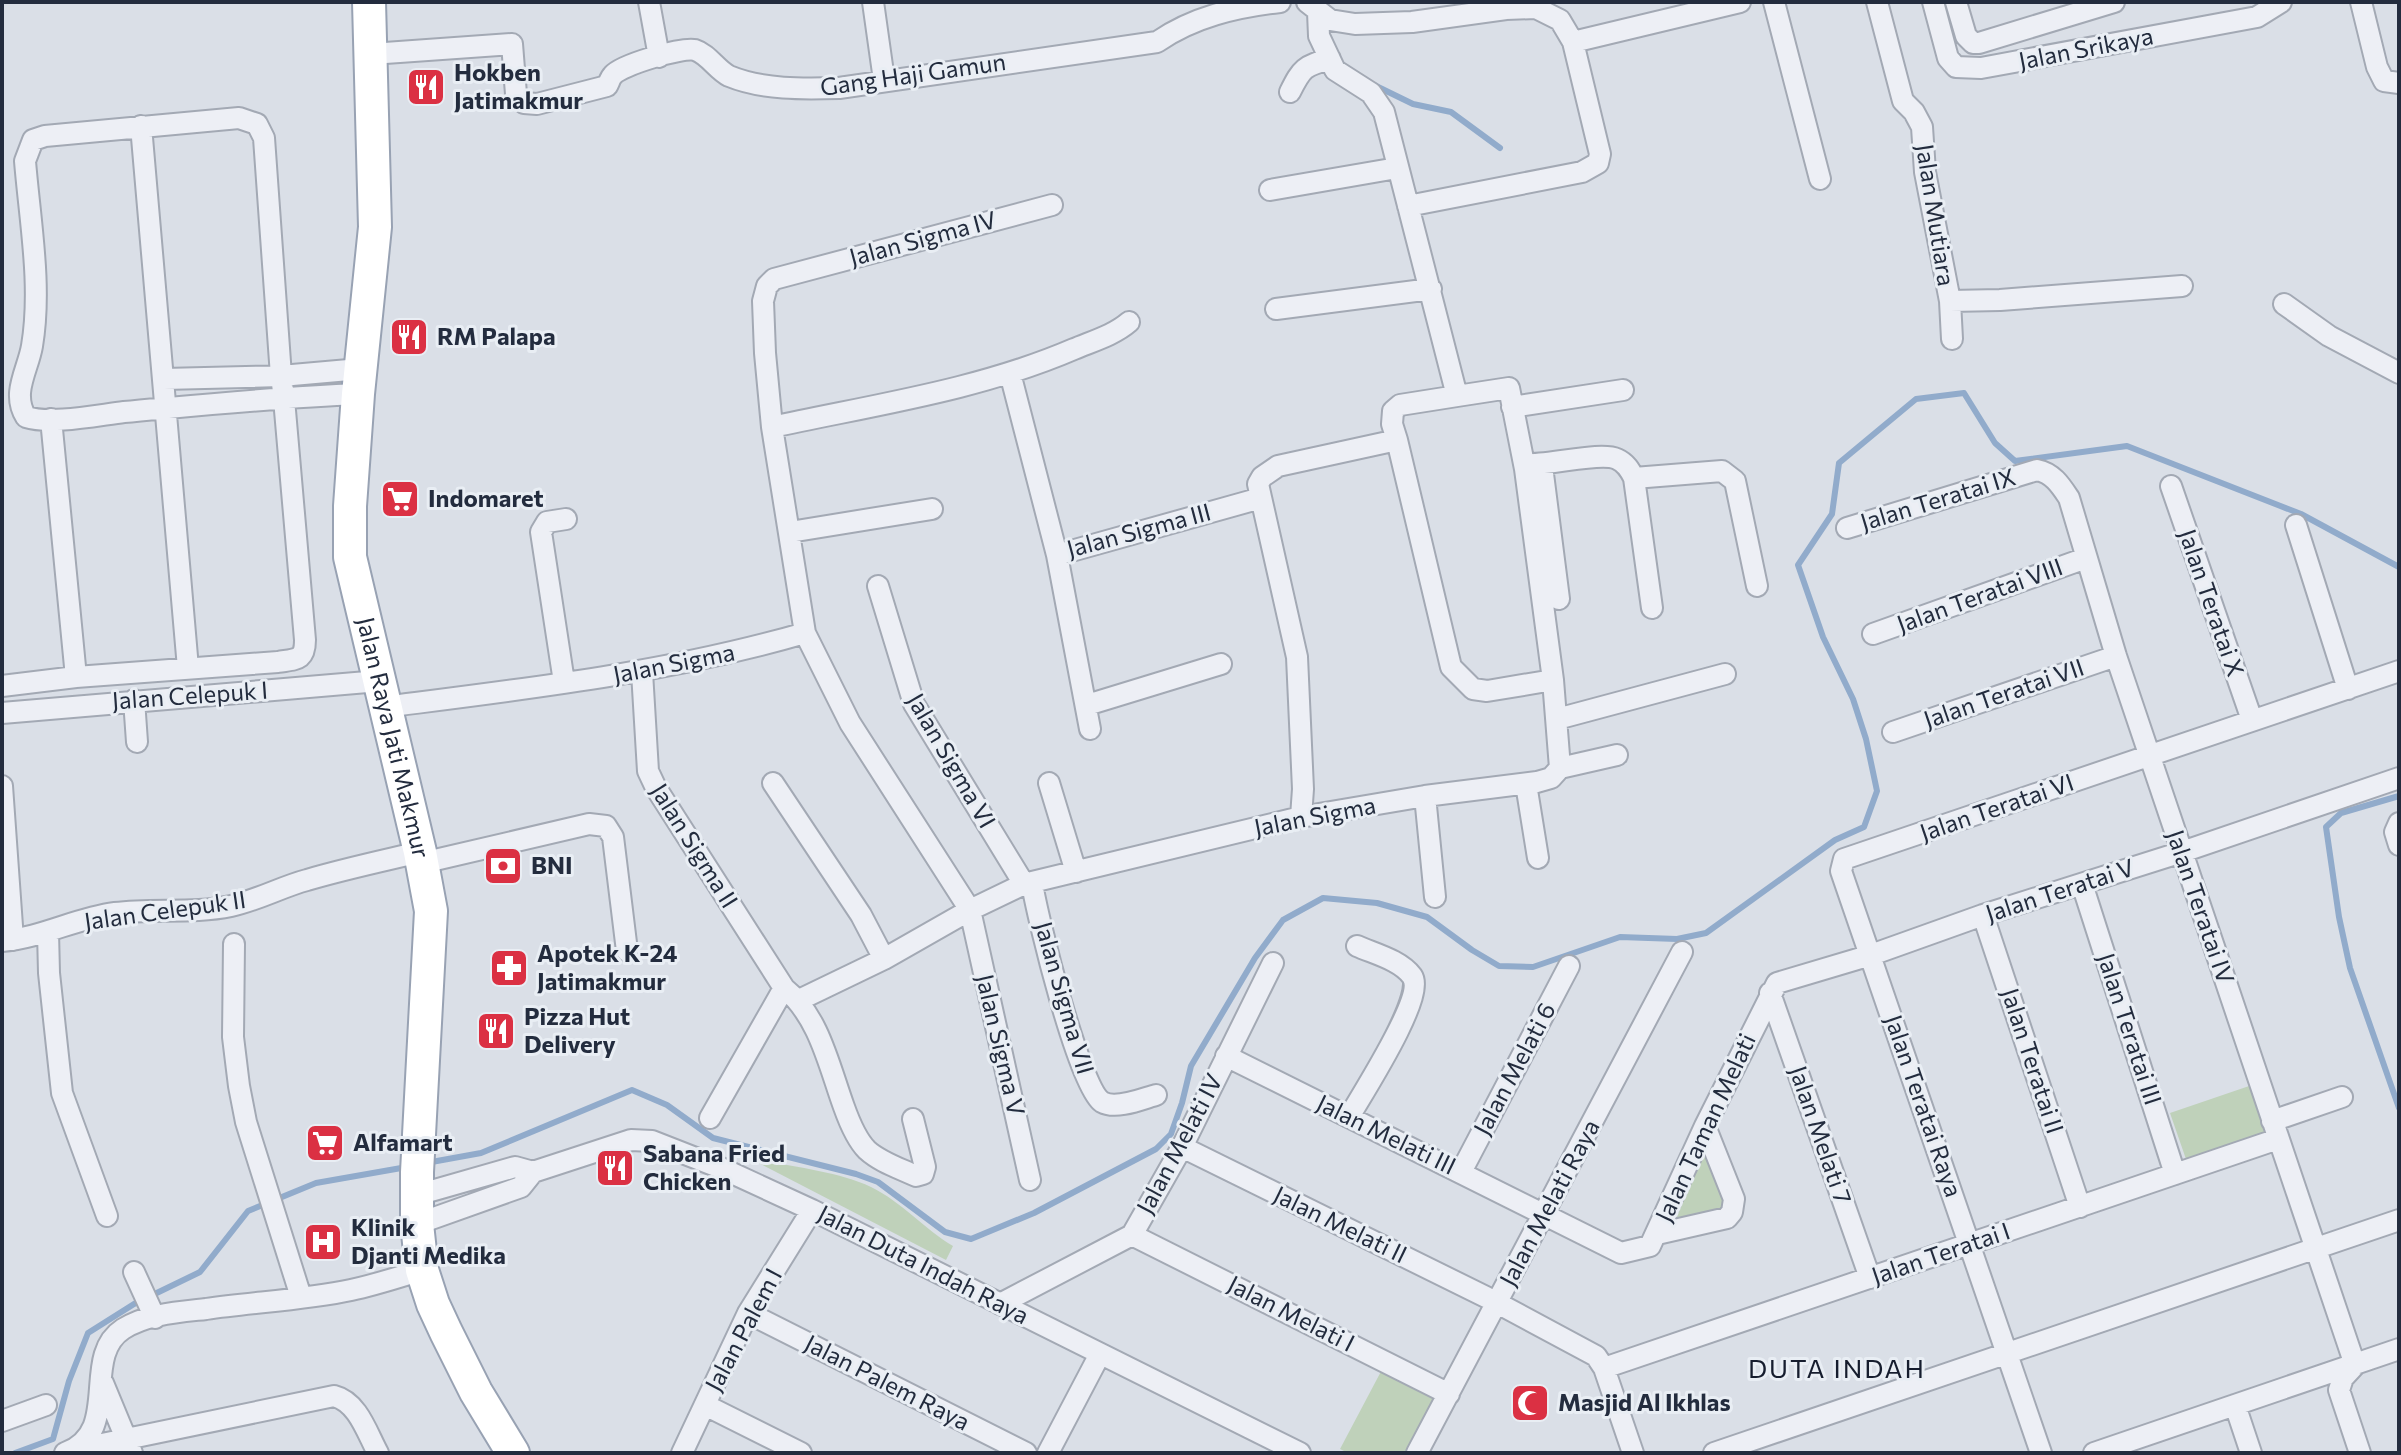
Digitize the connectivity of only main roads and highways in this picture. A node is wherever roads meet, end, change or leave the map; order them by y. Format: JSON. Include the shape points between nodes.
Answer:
{"nodes":[{"id":1,"x":369,"y":2,"type":"edge"},
{"id":2,"x":513,"y":1453,"type":"edge"}],
"edges":[{"from":1,"to":2,"type":"main road","name":"Jalan Raya Jati Makmur","via":[[375,227],[359,382],[350,557],[431,911],[418,1139],[422,1270],[446,1332]]}]}
